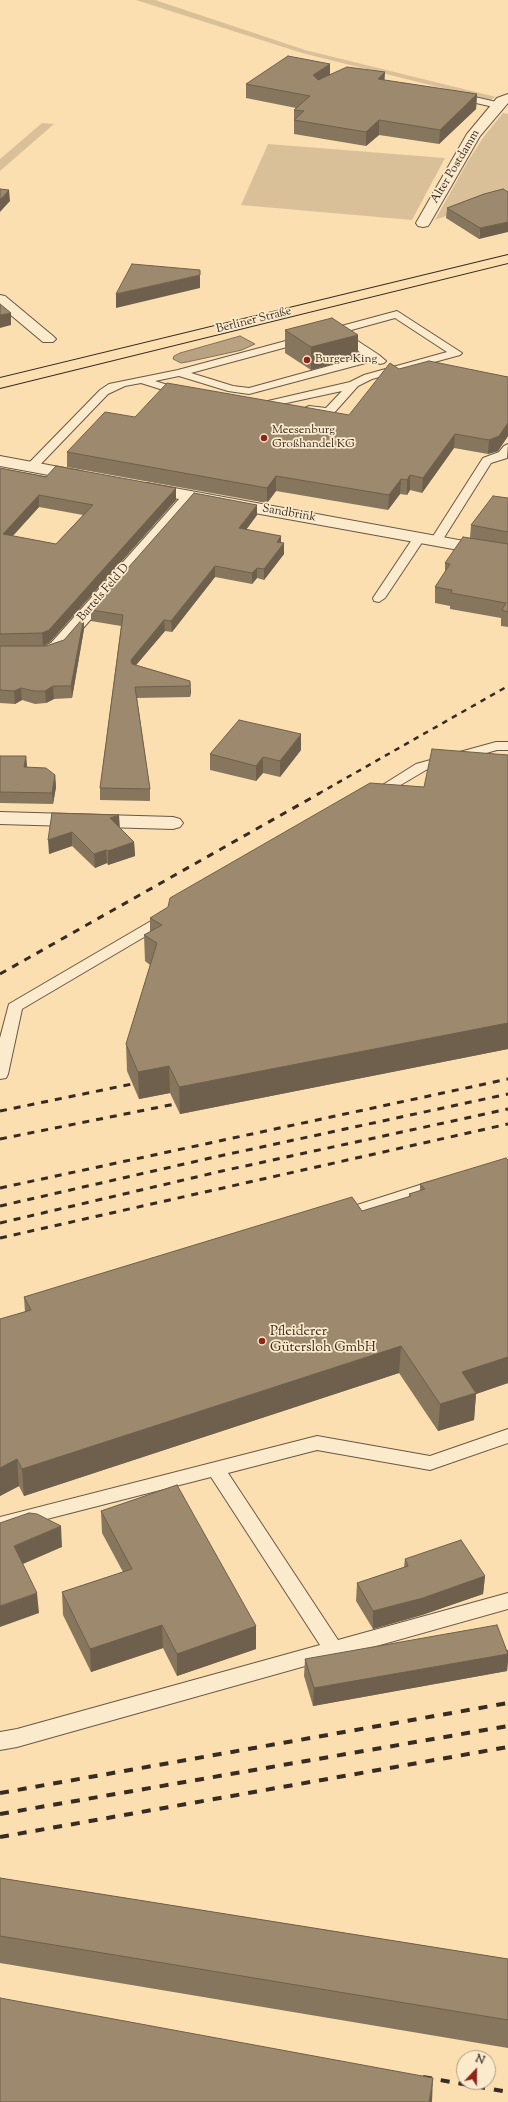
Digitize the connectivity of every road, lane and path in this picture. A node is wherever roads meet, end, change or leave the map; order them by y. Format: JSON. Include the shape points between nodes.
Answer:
{"nodes":[{"id":1,"x":446,"y":93,"type":"edge"},
{"id":2,"x":503,"y":102,"type":"edge"},
{"id":3,"x":423,"y":222,"type":"dead end"},
{"id":4,"x":508,"y":248,"type":"edge"},
{"id":5,"x":508,"y":259,"type":"edge"},
{"id":6,"x":0,"y":299,"type":"edge"},
{"id":7,"x":335,"y":330,"type":"junction"},
{"id":8,"x":48,"y":339,"type":"dead end"},
{"id":9,"x":375,"y":357,"type":"junction"},
{"id":10,"x":0,"y":368,"type":"edge"},
{"id":11,"x":394,"y":370,"type":"junction"},
{"id":12,"x":179,"y":373,"type":"junction"},
{"id":13,"x":159,"y":378,"type":"junction"},
{"id":14,"x":142,"y":380,"type":"junction"},
{"id":15,"x":287,"y":382,"type":"junction"},
{"id":16,"x":0,"y":383,"type":"edge"},
{"id":17,"x":354,"y":384,"type":"junction"},
{"id":18,"x":196,"y":397,"type":"edge"},
{"id":19,"x":278,"y":403,"type":"junction"},
{"id":20,"x":250,"y":407,"type":"edge"},
{"id":21,"x":508,"y":448,"type":"edge"},
{"id":22,"x":0,"y":461,"type":"edge"},
{"id":23,"x":31,"y":467,"type":"junction"},
{"id":24,"x":99,"y":479,"type":"edge"},
{"id":25,"x":130,"y":485,"type":"edge"},
{"id":26,"x":190,"y":496,"type":"junction"},
{"id":27,"x":428,"y":539,"type":"junction"},
{"id":28,"x":508,"y":554,"type":"edge"},
{"id":29,"x":379,"y":598,"type":"dead end"},
{"id":30,"x":0,"y":652,"type":"edge"},
{"id":31,"x":508,"y":746,"type":"edge"},
{"id":32,"x":360,"y":803,"type":"edge"},
{"id":33,"x":0,"y":818,"type":"edge"},
{"id":34,"x":173,"y":823,"type":"dead end"},
{"id":35,"x":178,"y":911,"type":"edge"},
{"id":36,"x":0,"y":1074,"type":"edge"},
{"id":37,"x":443,"y":1184,"type":"edge"},
{"id":38,"x":328,"y":1220,"type":"edge"},
{"id":39,"x":508,"y":1436,"type":"edge"},
{"id":40,"x":216,"y":1469,"type":"junction"},
{"id":41,"x":0,"y":1524,"type":"edge"},
{"id":42,"x":508,"y":1601,"type":"edge"},
{"id":43,"x":334,"y":1650,"type":"junction"},
{"id":44,"x":0,"y":1741,"type":"edge"}],
"edges":[{"from":1,"to":2,"type":"lane"},
{"from":2,"to":3,"type":"street","name":"Alter Postdamm","via":[[474,134]]},
{"from":4,"to":10,"type":"main road","name":"Berliner Straße"},
{"from":5,"to":16,"type":"main road","name":"Berliner Straße"},
{"from":6,"to":8,"type":"street"},
{"from":7,"to":9,"type":"lane"},
{"from":7,"to":11,"type":"lane","via":[[397,314],[456,353]]},
{"from":7,"to":12,"type":"lane"},
{"from":9,"to":11,"type":"lane"},
{"from":9,"to":15,"type":"lane"},
{"from":11,"to":17,"type":"lane"},
{"from":12,"to":13,"type":"lane"},
{"from":12,"to":15,"type":"lane","via":[[241,390],[259,390]]},
{"from":13,"to":14,"type":"lane"},
{"from":13,"to":15,"type":"lane","via":[[222,396],[243,399],[273,396]]},
{"from":14,"to":18,"type":"lane"},
{"from":14,"to":23,"type":"lane","via":[[113,386],[104,392]]},
{"from":17,"to":19,"type":"lane"},
{"from":17,"to":19,"type":"lane","via":[[329,412]]},
{"from":19,"to":20,"type":"lane"},
{"from":21,"to":27,"type":"lane","via":[[503,455],[487,461]]},
{"from":22,"to":23,"type":"street"},
{"from":23,"to":24,"type":"street"},
{"from":25,"to":26,"type":"street","name":"Sandbrink"},
{"from":26,"to":27,"type":"street","name":"Sandbrink"},
{"from":26,"to":30,"type":"street","name":"Bartels Feld D","via":[[57,647],[46,652]]},
{"from":27,"to":28,"type":"street","name":"Sandbrink"},
{"from":27,"to":29,"type":"lane"},
{"from":31,"to":32,"type":"lane","via":[[496,746],[422,767]]},
{"from":33,"to":34,"type":"street"},
{"from":35,"to":36,"type":"lane","via":[[15,1007]]},
{"from":37,"to":38,"type":"lane"},
{"from":39,"to":40,"type":"lane","via":[[430,1463],[317,1443]]},
{"from":40,"to":41,"type":"lane"},
{"from":40,"to":43,"type":"lane"},
{"from":42,"to":43,"type":"lane"},
{"from":43,"to":44,"type":"lane"}]}
